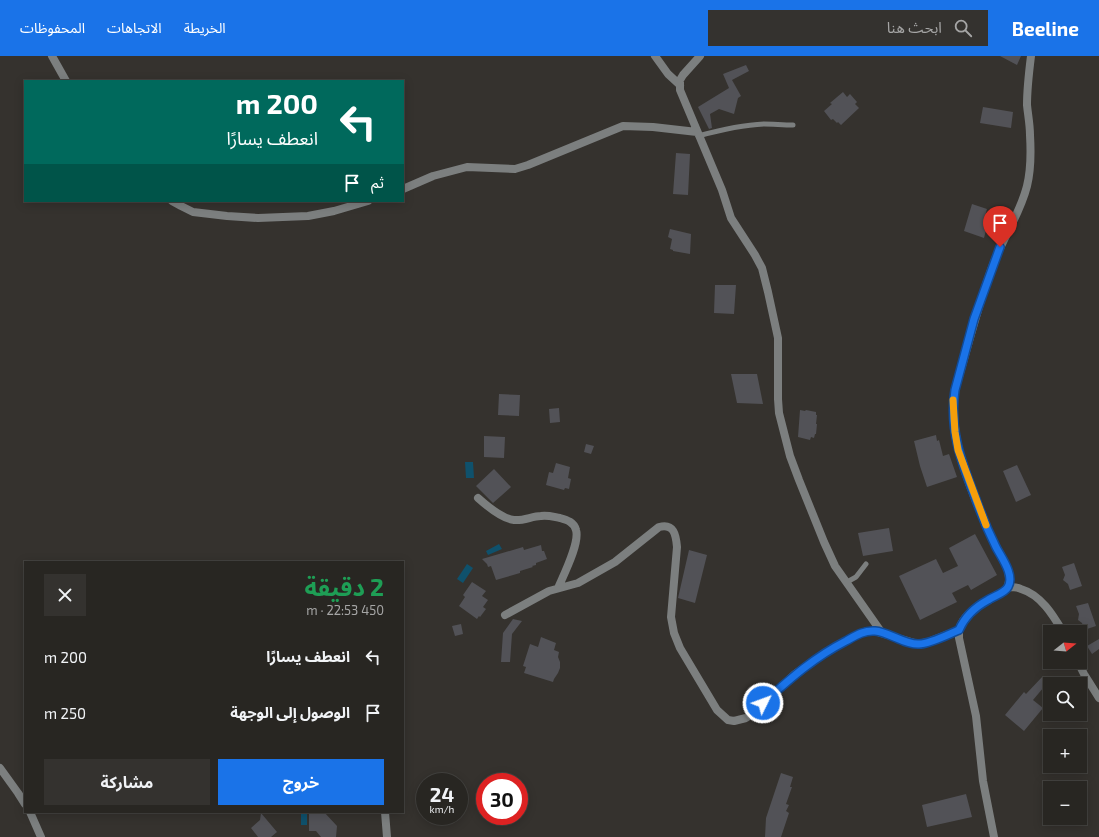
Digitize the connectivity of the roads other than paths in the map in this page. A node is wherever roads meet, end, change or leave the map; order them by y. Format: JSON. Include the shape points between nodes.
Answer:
{"nodes":[{"id":1,"x":52,"y":56,"type":"edge"},
{"id":2,"x":655,"y":56,"type":"edge"},
{"id":3,"x":700,"y":56,"type":"edge"},
{"id":4,"x":1031,"y":56,"type":"edge"},
{"id":5,"x":66,"y":80,"type":"edge"},
{"id":6,"x":680,"y":85,"type":"junction"},
{"id":7,"x":793,"y":125,"type":"dead end"},
{"id":8,"x":698,"y":134,"type":"junction"},
{"id":9,"x":404,"y":188,"type":"edge"},
{"id":10,"x":175,"y":202,"type":"edge"},
{"id":11,"x":365,"y":202,"type":"edge"},
{"id":12,"x":478,"y":498,"type":"dead end"},
{"id":13,"x":866,"y":564,"type":"dead end"},
{"id":14,"x":847,"y":582,"type":"junction"},
{"id":15,"x":1008,"y":587,"type":"junction"},
{"id":16,"x":558,"y":588,"type":"junction"},
{"id":17,"x":505,"y":615,"type":"dead end"},
{"id":18,"x":1059,"y":625,"type":"edge"},
{"id":19,"x":959,"y":630,"type":"junction"},
{"id":20,"x":882,"y":632,"type":"junction"},
{"id":21,"x":1082,"y":669,"type":"edge"},
{"id":22,"x":1099,"y":698,"type":"edge"},
{"id":23,"x":0,"y":768,"type":"edge"},
{"id":24,"x":24,"y":802,"type":"edge"},
{"id":25,"x":30,"y":813,"type":"edge"},
{"id":26,"x":385,"y":813,"type":"edge"},
{"id":27,"x":41,"y":837,"type":"edge"},
{"id":28,"x":387,"y":837,"type":"edge"},
{"id":29,"x":994,"y":837,"type":"edge"}],
"edges":[{"from":1,"to":5,"type":"street"},
{"from":2,"to":6,"type":"street"},
{"from":3,"to":6,"type":"street","via":[[683,75]]},
{"from":4,"to":15,"type":"street","via":[[1027,105],[1030,137],[1027,186],[1017,216],[1000,247],[974,319],[953,401],[958,450],[981,514],[1008,570]]},
{"from":6,"to":8,"type":"street","via":[[682,98]]},
{"from":7,"to":8,"type":"lane","via":[[764,124]]},
{"from":8,"to":9,"type":"street","via":[[653,127],[623,126],[528,165],[515,168],[467,167]]},
{"from":8,"to":14,"type":"street","via":[[731,218],[762,268],[778,338],[779,413],[790,456],[824,542],[835,566]]},
{"from":10,"to":11,"type":"street","via":[[193,212],[258,218],[308,216]]},
{"from":12,"to":16,"type":"street","via":[[514,520],[547,516],[571,522],[577,531],[575,546]]},
{"from":13,"to":14,"type":"lane","via":[[856,577]]},
{"from":14,"to":20,"type":"street"},
{"from":15,"to":18,"type":"street","via":[[1020,588],[1034,595]]},
{"from":15,"to":19,"type":"street","via":[[969,614]]},
{"from":16,"to":17,"type":"street"},
{"from":16,"to":20,"type":"street","via":[[578,582],[615,562],[659,527],[670,527],[674,531],[677,547],[672,617],[676,640],[717,710],[728,720],[734,721],[752,714],[795,674],[826,652],[867,631]]},
{"from":19,"to":20,"type":"street","via":[[918,644]]},
{"from":19,"to":29,"type":"street","via":[[976,716],[983,781]]},
{"from":21,"to":22,"type":"street"},
{"from":23,"to":24,"type":"street"},
{"from":25,"to":27,"type":"street"},
{"from":26,"to":28,"type":"street"}]}
